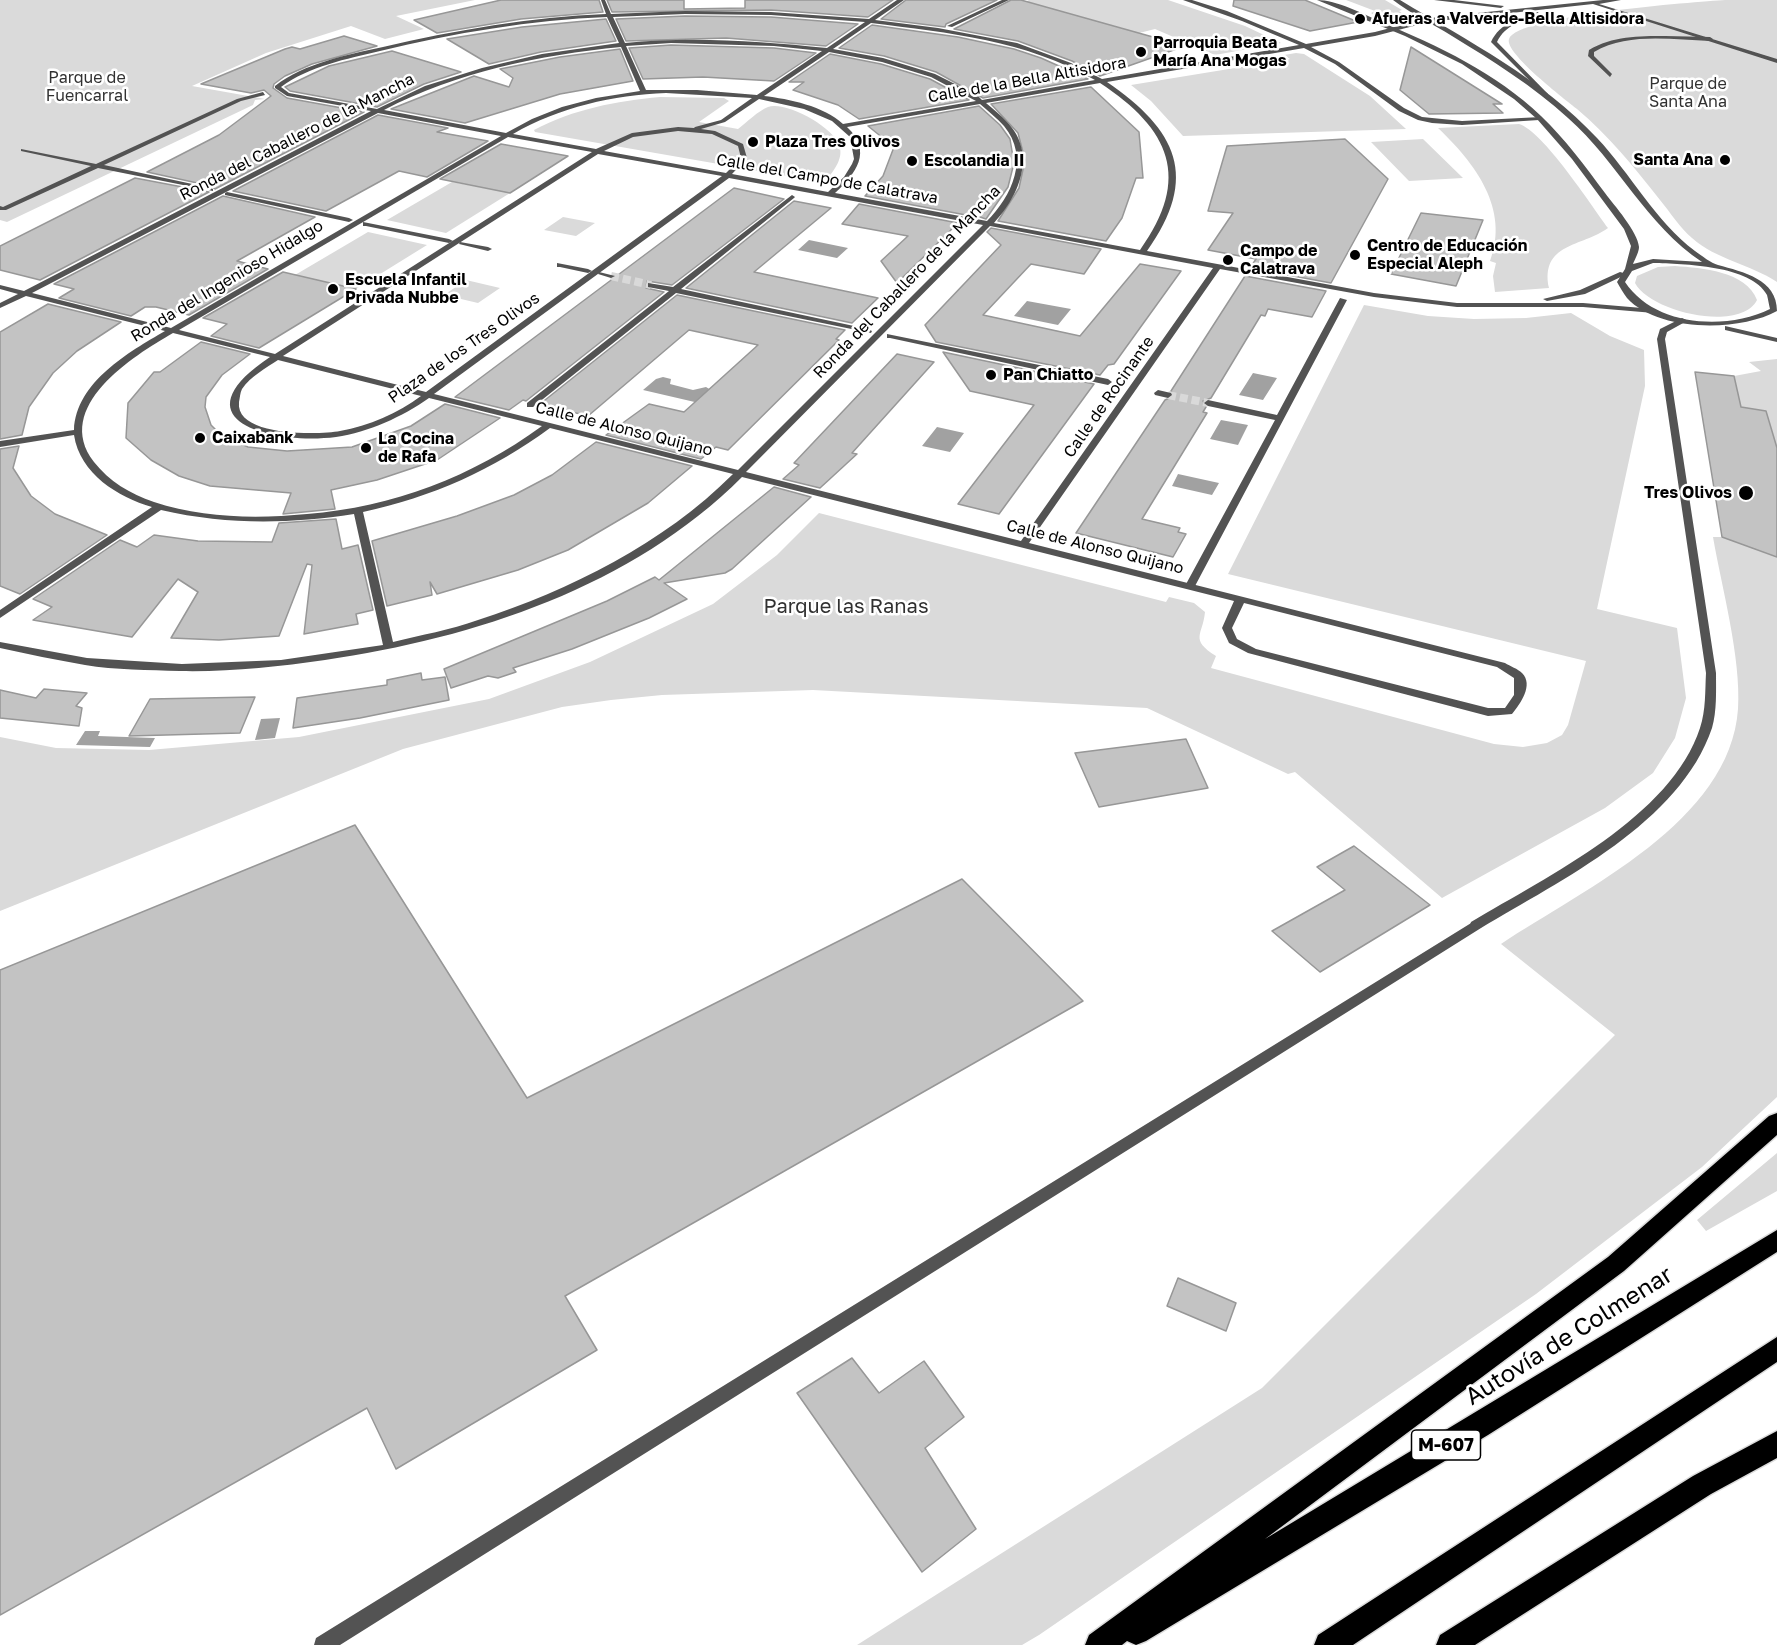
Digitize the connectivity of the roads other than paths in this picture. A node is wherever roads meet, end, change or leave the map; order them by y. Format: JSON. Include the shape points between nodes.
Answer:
{"nodes":[{"id":1,"x":901,"y":0,"type":"edge"},
{"id":2,"x":1006,"y":0,"type":"edge"},
{"id":3,"x":1186,"y":0,"type":"edge"},
{"id":4,"x":1320,"y":0,"type":"edge"},
{"id":5,"x":1396,"y":0,"type":"edge"},
{"id":6,"x":1437,"y":0,"type":"edge"},
{"id":7,"x":1611,"y":0,"type":"edge"},
{"id":8,"x":1618,"y":0,"type":"edge"},
{"id":9,"x":604,"y":3,"type":"edge"},
{"id":10,"x":1592,"y":3,"type":"junction"},
{"id":11,"x":615,"y":5,"type":"dead end"},
{"id":12,"x":1568,"y":6,"type":"junction"},
{"id":13,"x":597,"y":7,"type":"dead end"},
{"id":14,"x":867,"y":11,"type":"dead end"},
{"id":15,"x":550,"y":12,"type":"dead end"},
{"id":16,"x":882,"y":13,"type":"junction"},
{"id":17,"x":890,"y":15,"type":"dead end"},
{"id":18,"x":908,"y":18,"type":"dead end"},
{"id":19,"x":1429,"y":20,"type":"junction"},
{"id":20,"x":950,"y":26,"type":"junction"},
{"id":21,"x":1393,"y":29,"type":"junction"},
{"id":22,"x":1710,"y":39,"type":"junction"},
{"id":23,"x":623,"y":44,"type":"junction"},
{"id":24,"x":1305,"y":46,"type":"junction"},
{"id":25,"x":828,"y":50,"type":"junction"},
{"id":26,"x":1777,"y":61,"type":"edge"},
{"id":27,"x":1610,"y":75,"type":"dead end"},
{"id":28,"x":1101,"y":81,"type":"junction"},
{"id":29,"x":644,"y":93,"type":"junction"},
{"id":30,"x":263,"y":94,"type":"dead end"},
{"id":31,"x":761,"y":96,"type":"junction"},
{"id":32,"x":982,"y":102,"type":"junction"},
{"id":33,"x":1557,"y":105,"type":"junction"},
{"id":34,"x":378,"y":110,"type":"junction"},
{"id":35,"x":1539,"y":117,"type":"junction"},
{"id":36,"x":723,"y":121,"type":"junction"},
{"id":37,"x":842,"y":126,"type":"junction"},
{"id":38,"x":691,"y":129,"type":"junction"},
{"id":39,"x":507,"y":135,"type":"junction"},
{"id":40,"x":723,"y":135,"type":"junction"},
{"id":41,"x":22,"y":150,"type":"dead end"},
{"id":42,"x":598,"y":152,"type":"junction"},
{"id":43,"x":96,"y":166,"type":"junction"},
{"id":44,"x":728,"y":175,"type":"junction"},
{"id":45,"x":211,"y":190,"type":"dead end"},
{"id":46,"x":227,"y":194,"type":"dead end"},
{"id":47,"x":830,"y":194,"type":"junction"},
{"id":48,"x":792,"y":197,"type":"dead end"},
{"id":49,"x":0,"y":208,"type":"edge"},
{"id":50,"x":349,"y":220,"type":"dead end"},
{"id":51,"x":366,"y":224,"type":"dead end"},
{"id":52,"x":988,"y":224,"type":"junction"},
{"id":53,"x":449,"y":241,"type":"dead end"},
{"id":54,"x":463,"y":244,"type":"dead end"},
{"id":55,"x":489,"y":249,"type":"dead end"},
{"id":56,"x":1142,"y":252,"type":"junction"},
{"id":57,"x":560,"y":265,"type":"dead end"},
{"id":58,"x":1712,"y":265,"type":"junction"},
{"id":59,"x":1218,"y":266,"type":"junction"},
{"id":60,"x":588,"y":271,"type":"dead end"},
{"id":61,"x":1625,"y":272,"type":"junction"},
{"id":62,"x":651,"y":285,"type":"tunnel mouth"},
{"id":63,"x":0,"y":287,"type":"edge"},
{"id":64,"x":674,"y":291,"type":"junction"},
{"id":65,"x":23,"y":294,"type":"junction"},
{"id":66,"x":1343,"y":300,"type":"dead end"},
{"id":67,"x":1776,"y":302,"type":"edge"},
{"id":68,"x":1516,"y":305,"type":"junction"},
{"id":69,"x":0,"y":306,"type":"edge"},
{"id":70,"x":1653,"y":311,"type":"junction"},
{"id":71,"x":1682,"y":320,"type":"junction"},
{"id":72,"x":1694,"y":323,"type":"junction"},
{"id":73,"x":171,"y":331,"type":"junction"},
{"id":74,"x":868,"y":331,"type":"dead end"},
{"id":75,"x":890,"y":336,"type":"dead end"},
{"id":76,"x":1777,"y":340,"type":"edge"},
{"id":77,"x":277,"y":357,"type":"junction"},
{"id":78,"x":1108,"y":382,"type":"dead end"},
{"id":79,"x":1158,"y":393,"type":"dead end"},
{"id":80,"x":428,"y":395,"type":"junction"},
{"id":81,"x":1168,"y":395,"type":"tunnel mouth"},
{"id":82,"x":1208,"y":403,"type":"tunnel mouth"},
{"id":83,"x":530,"y":405,"type":"dead end"},
{"id":84,"x":1280,"y":418,"type":"junction"},
{"id":85,"x":549,"y":425,"type":"junction"},
{"id":86,"x":77,"y":432,"type":"junction"},
{"id":87,"x":0,"y":444,"type":"edge"},
{"id":88,"x":740,"y":474,"type":"junction"},
{"id":89,"x":159,"y":507,"type":"junction"},
{"id":90,"x":358,"y":510,"type":"junction"},
{"id":91,"x":1024,"y":544,"type":"junction"},
{"id":92,"x":1190,"y":586,"type":"junction"},
{"id":93,"x":1240,"y":600,"type":"junction"},
{"id":94,"x":0,"y":615,"type":"edge"},
{"id":95,"x":0,"y":645,"type":"edge"},
{"id":96,"x":389,"y":646,"type":"junction"},
{"id":97,"x":1777,"y":1122,"type":"edge"},
{"id":98,"x":1777,"y":1240,"type":"edge"},
{"id":99,"x":1777,"y":1348,"type":"edge"},
{"id":100,"x":1777,"y":1444,"type":"edge"},
{"id":101,"x":323,"y":1645,"type":"edge"},
{"id":102,"x":1099,"y":1645,"type":"edge"},
{"id":103,"x":1112,"y":1645,"type":"edge"},
{"id":104,"x":1328,"y":1645,"type":"edge"},
{"id":105,"x":1450,"y":1645,"type":"edge"}],
"edges":[{"from":1,"to":16,"type":"street"},
{"from":2,"to":20,"type":"street"},
{"from":3,"to":24,"type":"street"},
{"from":4,"to":21,"type":"street"},
{"from":5,"to":19,"type":"street"},
{"from":6,"to":12,"type":"street","via":[[1496,6]]},
{"from":7,"to":8,"type":"street"},
{"from":7,"to":10,"type":"street"},
{"from":9,"to":11,"type":"street"},
{"from":9,"to":13,"type":"street"},
{"from":9,"to":23,"type":"street"},
{"from":10,"to":12,"type":"street"},
{"from":10,"to":22,"type":"street"},
{"from":12,"to":19,"type":"street","name":"Calle de la Bella Altisidora"},
{"from":12,"to":33,"type":"street","via":[[1531,15],[1504,28],[1494,42]]},
{"from":14,"to":16,"type":"street"},
{"from":15,"to":34,"type":"street","name":"Calle del Campo de Calatrava","via":[[472,24],[381,46],[310,71],[282,83],[278,90]]},
{"from":16,"to":17,"type":"street"},
{"from":16,"to":25,"type":"street"},
{"from":18,"to":20,"type":"street"},
{"from":19,"to":21,"type":"street","name":"Calle de la Bella Altisidora"},
{"from":19,"to":33,"type":"street"},
{"from":20,"to":28,"type":"street","via":[[1039,52]]},
{"from":21,"to":24,"type":"street","name":"Calle de la Bella Altisidora"},
{"from":21,"to":35,"type":"street","via":[[1488,79]]},
{"from":22,"to":26,"type":"street"},
{"from":22,"to":27,"type":"street","via":[[1633,39],[1598,45],[1591,56]]},
{"from":23,"to":25,"type":"street","name":"Ronda del Caballero de la Mancha","via":[[721,41]]},
{"from":23,"to":29,"type":"street"},
{"from":23,"to":34,"type":"street","name":"Ronda del Caballero de la Mancha","via":[[491,67],[433,85]]},
{"from":24,"to":28,"type":"street","name":"Calle de la Bella Altisidora"},
{"from":24,"to":35,"type":"street","via":[[1421,119],[1438,122]]},
{"from":25,"to":31,"type":"street"},
{"from":25,"to":32,"type":"street","name":"Ronda del Caballero de la Mancha","via":[[916,71]]},
{"from":28,"to":32,"type":"street","name":"Calle de la Bella Altisidora"},
{"from":28,"to":56,"type":"street","via":[[1138,109],[1154,127],[1166,147],[1173,171],[1169,210]]},
{"from":29,"to":31,"type":"street","name":"Ronda del Ingenioso Hidalgo","via":[[693,90]]},
{"from":29,"to":39,"type":"street","name":"Ronda del Ingenioso Hidalgo","via":[[566,107]]},
{"from":30,"to":43,"type":"street","via":[[239,100]]},
{"from":31,"to":36,"type":"street"},
{"from":31,"to":37,"type":"street","name":"Ronda del Ingenioso Hidalgo","via":[[808,108]]},
{"from":32,"to":37,"type":"street","name":"Calle de la Bella Altisidora"},
{"from":32,"to":52,"type":"street","name":"Ronda del Caballero de la Mancha","via":[[1011,130],[1022,159],[1015,190]]},
{"from":33,"to":58,"type":"street","via":[[1595,140],[1668,232],[1687,251]]},
{"from":34,"to":39,"type":"street","name":"Calle del Campo de Calatrava"},
{"from":34,"to":65,"type":"street","name":"Ronda del Caballero de la Mancha"},
{"from":35,"to":61,"type":"street","via":[[1628,229],[1635,246]]},
{"from":36,"to":38,"type":"street"},
{"from":36,"to":40,"type":"street"},
{"from":37,"to":47,"type":"street","via":[[855,143],[857,159],[853,170]]},
{"from":38,"to":40,"type":"street","name":"Plaza de los Tres Olivos"},
{"from":38,"to":42,"type":"street","name":"Plaza de los Tres Olivos","via":[[639,134]]},
{"from":39,"to":42,"type":"street","name":"Calle del Campo de Calatrava"},
{"from":39,"to":73,"type":"street","name":"Ronda del Ingenioso Hidalgo"},
{"from":40,"to":44,"type":"street","name":"Plaza de los Tres Olivos","via":[[744,150],[744,158]]},
{"from":41,"to":43,"type":"street"},
{"from":42,"to":44,"type":"street","name":"Calle del Campo de Calatrava"},
{"from":42,"to":77,"type":"street","name":"Plaza de los Tres Olivos"},
{"from":43,"to":45,"type":"street"},
{"from":43,"to":49,"type":"street"},
{"from":44,"to":47,"type":"street","name":"Calle del Campo de Calatrava"},
{"from":44,"to":80,"type":"street","name":"Plaza de los Tres Olivos"},
{"from":46,"to":50,"type":"street"},
{"from":47,"to":52,"type":"street","name":"Calle del Campo de Calatrava"},
{"from":48,"to":64,"type":"street"},
{"from":51,"to":53,"type":"street"},
{"from":52,"to":56,"type":"street","name":"Calle del Campo de Calatrava"},
{"from":52,"to":88,"type":"street","name":"Ronda del Caballero de la Mancha"},
{"from":54,"to":55,"type":"street"},
{"from":56,"to":59,"type":"street","name":"Calle del Campo de Calatrava"},
{"from":57,"to":60,"type":"street"},
{"from":58,"to":61,"type":"street","name":"Calle del Campo de Calatrava","via":[[1653,261]]},
{"from":58,"to":67,"type":"street","via":[[1757,282]]},
{"from":59,"to":68,"type":"street","name":"Calle del Campo de Calatrava","via":[[1416,301]]},
{"from":59,"to":91,"type":"street","name":"Calle de Rocinante"},
{"from":61,"to":68,"type":"street","name":"Calle del Campo de Calatrava","via":[[1574,294]]},
{"from":61,"to":70,"type":"street","via":[[1621,282],[1624,290]]},
{"from":62,"to":64,"type":"street"},
{"from":63,"to":65,"type":"street","name":"Calle de Alonso Quijano"},
{"from":64,"to":74,"type":"street"},
{"from":64,"to":83,"type":"street"},
{"from":65,"to":69,"type":"street","name":"Ronda del Caballero de la Mancha"},
{"from":65,"to":73,"type":"street","name":"Calle de Alonso Quijano"},
{"from":66,"to":84,"type":"street"},
{"from":67,"to":72,"type":"street","via":[[1774,310],[1754,321]]},
{"from":68,"to":70,"type":"street","name":"Calle del Campo de Calatrava"},
{"from":70,"to":71,"type":"street"},
{"from":71,"to":72,"type":"street"},
{"from":71,"to":101,"type":"street","via":[[1666,327],[1661,339],[1710,673],[1710,706],[1706,729],[1690,765],[1658,804],[1619,835]]},
{"from":72,"to":76,"type":"street"},
{"from":73,"to":77,"type":"street","name":"Calle de Alonso Quijano"},
{"from":73,"to":86,"type":"street","name":"Ronda del Ingenioso Hidalgo","via":[[127,358],[100,383],[79,417]]},
{"from":75,"to":78,"type":"street"},
{"from":77,"to":80,"type":"street","name":"Calle de Alonso Quijano"},
{"from":77,"to":80,"type":"street","name":"Plaza de los Tres Olivos","via":[[246,380],[236,391],[233,404],[248,424],[263,430],[308,437],[358,430],[394,416]]},
{"from":79,"to":81,"type":"street"},
{"from":80,"to":85,"type":"street","name":"Calle de Alonso Quijano"},
{"from":82,"to":84,"type":"street"},
{"from":84,"to":92,"type":"street"},
{"from":85,"to":88,"type":"street","name":"Calle de Alonso Quijano"},
{"from":85,"to":90,"type":"street","via":[[476,472],[435,489]]},
{"from":86,"to":87,"type":"street"},
{"from":86,"to":89,"type":"street","via":[[78,446],[86,459],[108,482]]},
{"from":88,"to":91,"type":"street","name":"Calle de Alonso Quijano"},
{"from":88,"to":96,"type":"street","name":"Ronda del Caballero de la Mancha","via":[[687,522],[600,575],[499,616]]},
{"from":89,"to":90,"type":"street","via":[[257,520]]},
{"from":89,"to":94,"type":"street"},
{"from":90,"to":96,"type":"street"},
{"from":91,"to":92,"type":"street","name":"Calle de Alonso Quijano"},
{"from":92,"to":93,"type":"street","name":"Calle de Alonso Quijano"},
{"from":93,"to":93,"type":"street","name":"Calle de Alonso Quijano","via":[[1227,628],[1233,641],[1252,651],[1488,712],[1508,711],[1519,700],[1519,676],[1501,665]]},
{"from":95,"to":96,"type":"street","name":"Ronda del Caballero de la Mancha","via":[[102,663],[170,667],[292,662]]},
{"from":97,"to":102,"type":"highway","via":[[1616,1264]]},
{"from":98,"to":103,"type":"highway","name":"Autovía de Colmenar","number":"M-607","via":[[1479,1426]]},
{"from":99,"to":104,"type":"highway"},
{"from":100,"to":105,"type":"highway","via":[[1702,1485]]}]}
